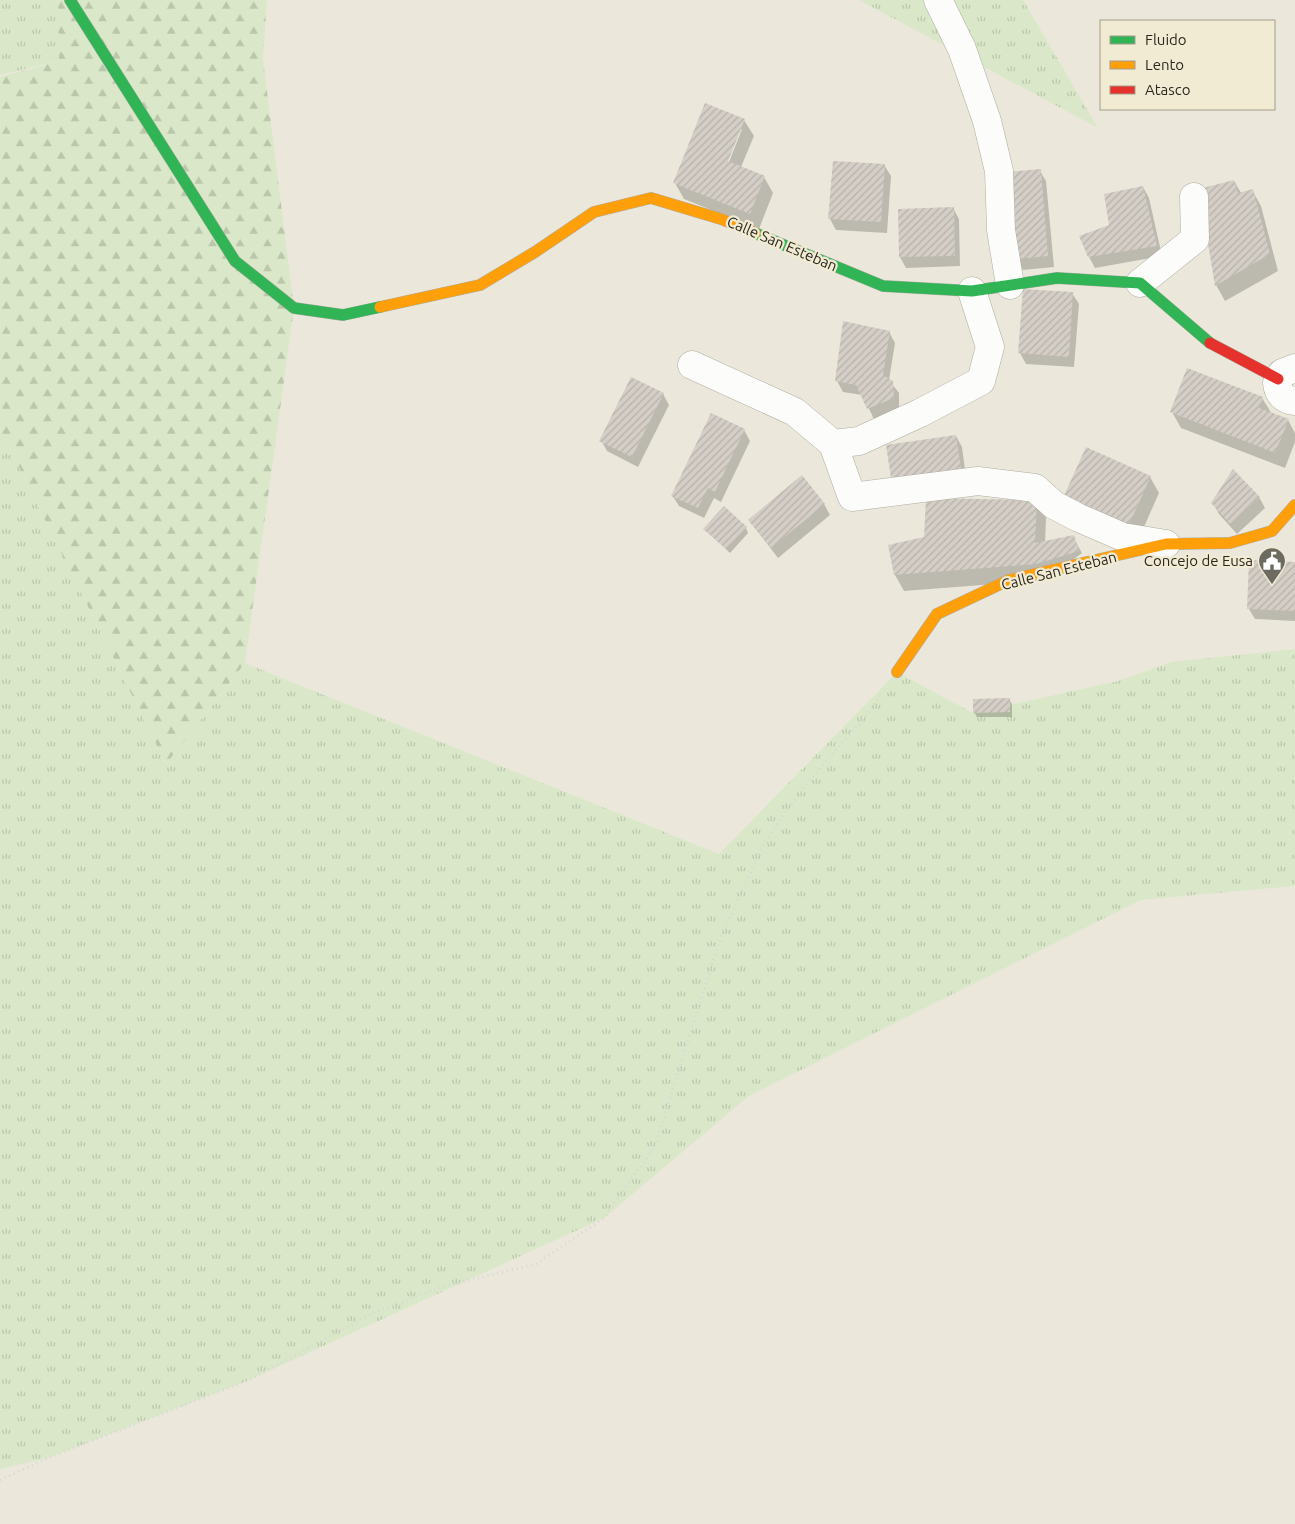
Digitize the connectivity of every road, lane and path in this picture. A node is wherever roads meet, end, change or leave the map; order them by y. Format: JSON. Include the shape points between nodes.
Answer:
{"nodes":[{"id":1,"x":70,"y":0,"type":"edge"},
{"id":2,"x":938,"y":0,"type":"edge"},
{"id":3,"x":1194,"y":196,"type":"dead end"},
{"id":4,"x":1140,"y":283,"type":"junction"},
{"id":5,"x":1010,"y":285,"type":"junction"},
{"id":6,"x":972,"y":291,"type":"junction"},
{"id":7,"x":692,"y":365,"type":"dead end"},
{"id":8,"x":1287,"y":374,"type":"edge"},
{"id":9,"x":1295,"y":401,"type":"edge"},
{"id":10,"x":833,"y":444,"type":"junction"},
{"id":11,"x":1295,"y":505,"type":"edge"},
{"id":12,"x":1166,"y":544,"type":"junction"},
{"id":13,"x":897,"y":672,"type":"joint"},
{"id":14,"x":0,"y":1480,"type":"edge"}],
"edges":[{"from":1,"to":6,"type":"street","name":"Calle San Esteban","via":[[235,261],[294,308],[343,315],[480,285],[594,212],[651,198],[721,219],[884,286]]},
{"from":2,"to":5,"type":"street","via":[[962,49],[1000,171],[1001,230]]},
{"from":3,"to":4,"type":"street","via":[[1194,239]]},
{"from":4,"to":5,"type":"street","name":"Calle San Esteban","via":[[1057,278]]},
{"from":4,"to":8,"type":"street","via":[[1205,340]]},
{"from":5,"to":6,"type":"street","name":"Calle San Esteban"},
{"from":6,"to":10,"type":"street","via":[[990,346],[981,381],[859,441]]},
{"from":7,"to":10,"type":"street","via":[[795,412]]},
{"from":8,"to":9,"type":"street","via":[[1277,383],[1280,394]]},
{"from":10,"to":12,"type":"street","name":"Calle San Esteban","via":[[852,497],[978,481],[1035,488],[1054,505],[1123,537]]},
{"from":11,"to":12,"type":"street","name":"Calle San Esteban","via":[[1272,531],[1230,543]]},
{"from":12,"to":13,"type":"street","name":"Calle San Esteban","via":[[1000,584],[937,614]]},
{"from":13,"to":14,"type":"path","via":[[862,721],[808,782],[765,841],[719,942],[655,1146],[604,1218],[536,1264],[442,1287],[371,1314],[249,1380],[48,1458]]}]}
